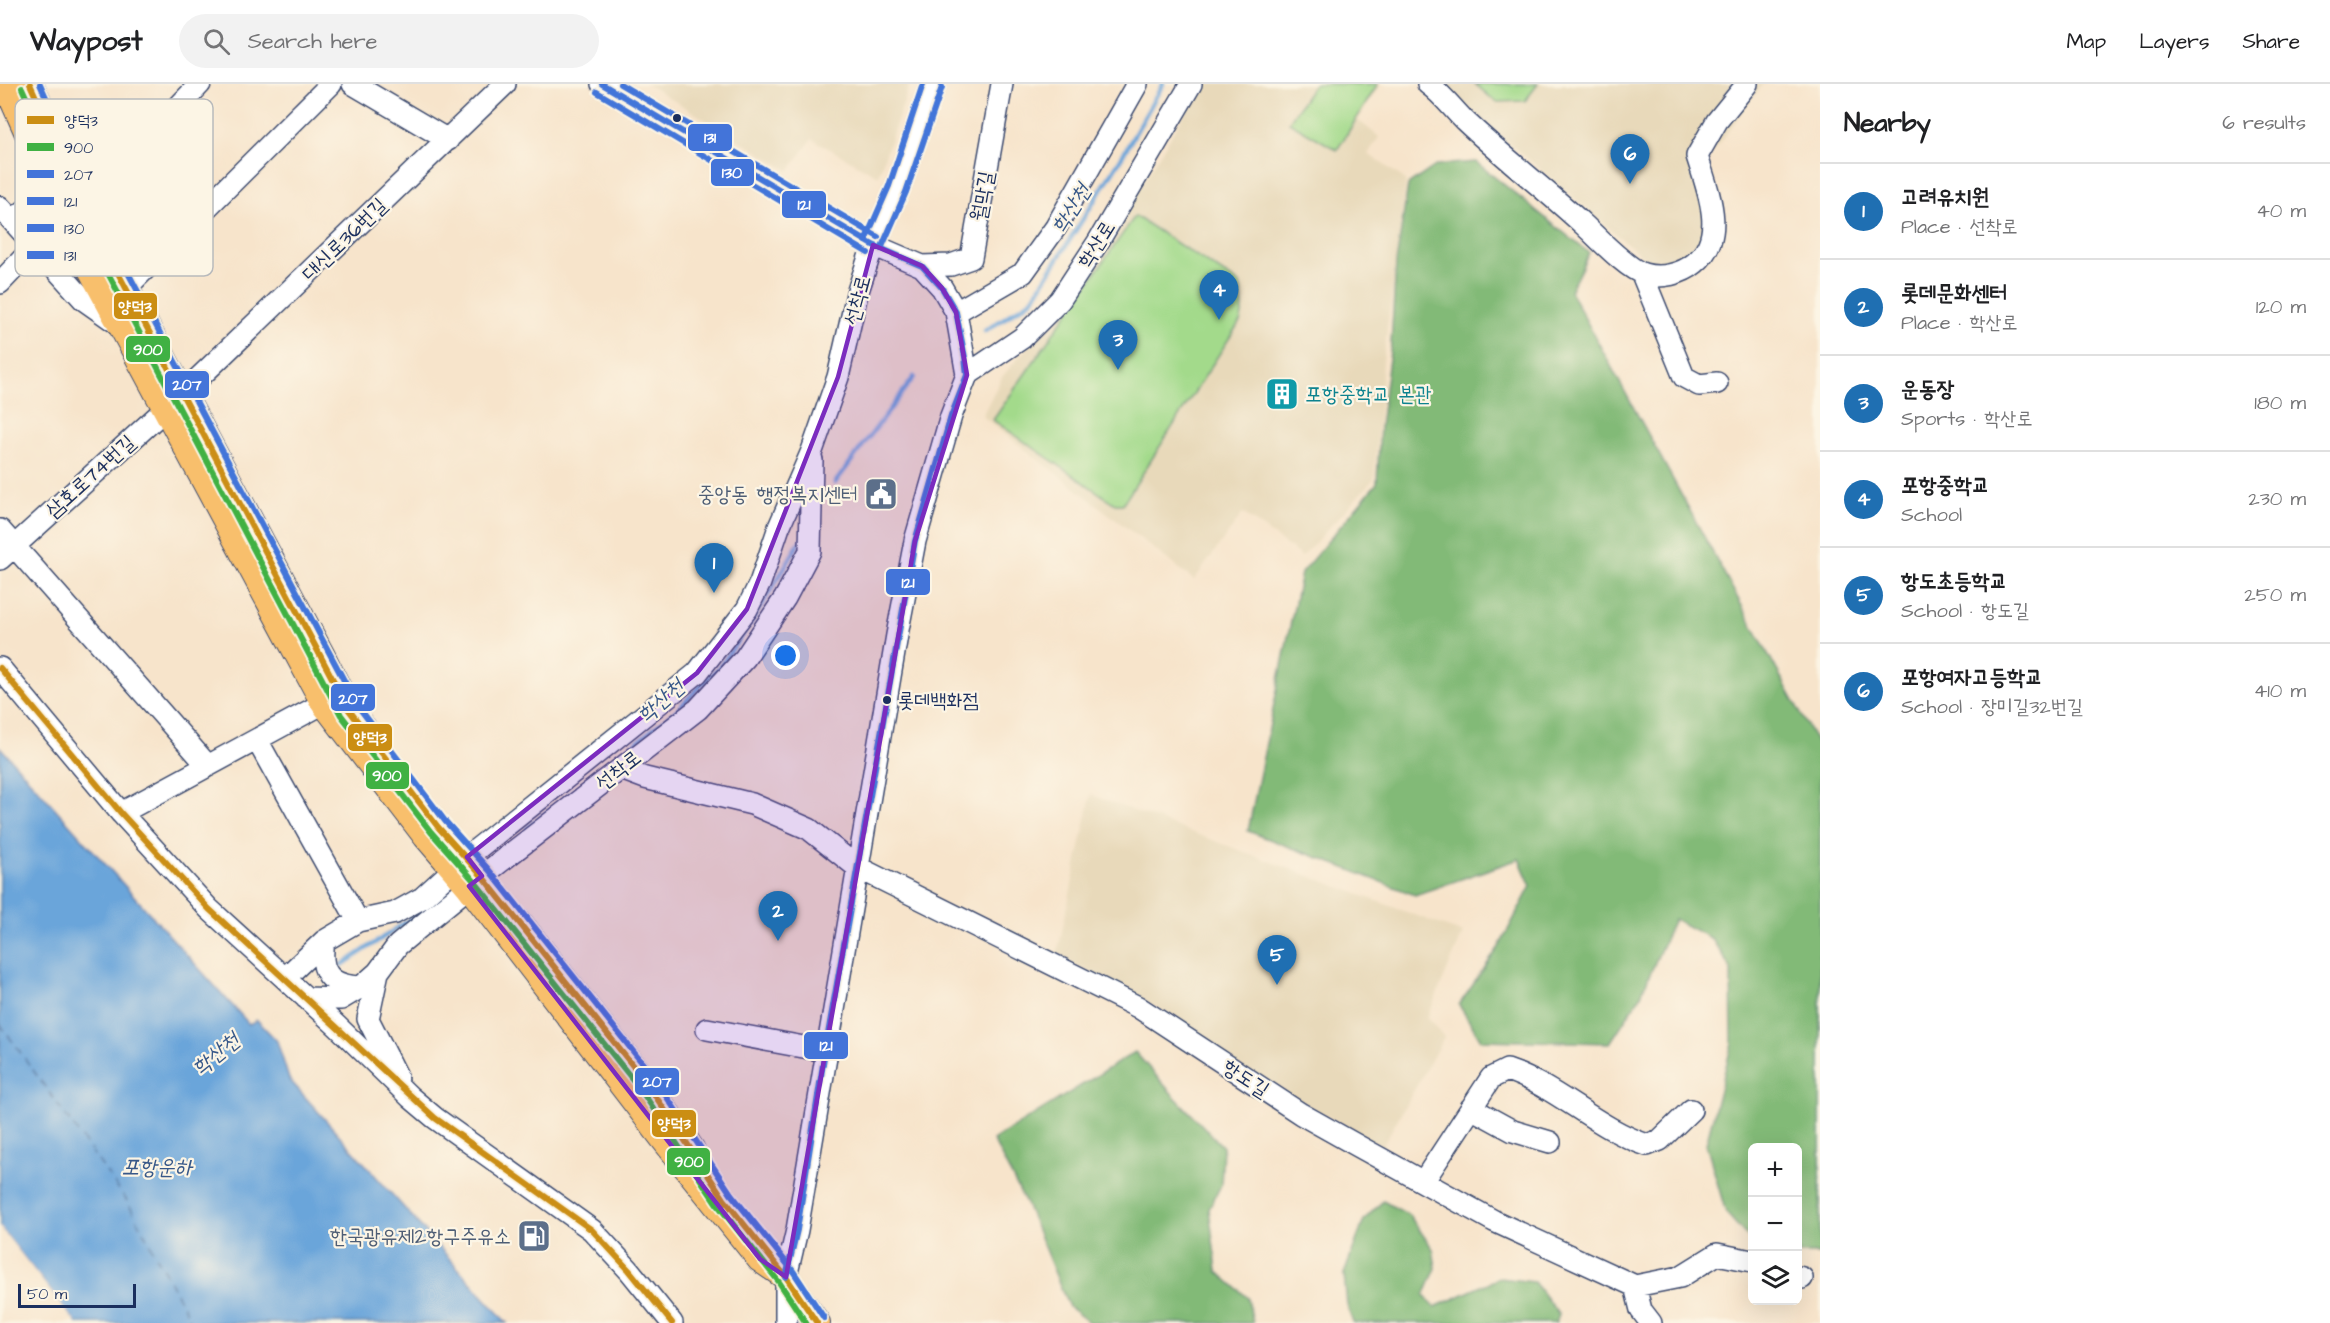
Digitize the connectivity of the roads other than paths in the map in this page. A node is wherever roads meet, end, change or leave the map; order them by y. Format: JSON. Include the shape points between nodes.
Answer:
{"nodes":[{"id":1,"x":6,"y":84,"type":"edge"},
{"id":2,"x":30,"y":84,"type":"edge"},
{"id":3,"x":200,"y":84,"type":"edge"},
{"id":4,"x":331,"y":84,"type":"edge"},
{"id":5,"x":352,"y":84,"type":"edge"},
{"id":6,"x":505,"y":84,"type":"edge"},
{"id":7,"x":602,"y":84,"type":"edge"},
{"id":8,"x":933,"y":84,"type":"edge"},
{"id":9,"x":1002,"y":84,"type":"edge"},
{"id":10,"x":1137,"y":84,"type":"edge"},
{"id":11,"x":1191,"y":84,"type":"edge"},
{"id":12,"x":1428,"y":84,"type":"edge"},
{"id":13,"x":1747,"y":84,"type":"edge"},
{"id":14,"x":37,"y":99,"type":"edge"},
{"id":15,"x":186,"y":99,"type":"edge"},
{"id":16,"x":15,"y":104,"type":"edge"},
{"id":17,"x":448,"y":140,"type":"junction"},
{"id":18,"x":213,"y":201,"type":"edge"},
{"id":19,"x":873,"y":245,"type":"junction"},
{"id":20,"x":922,"y":266,"type":"junction"},
{"id":21,"x":15,"y":268,"type":"edge"},
{"id":22,"x":1642,"y":274,"type":"junction"},
{"id":23,"x":63,"y":276,"type":"edge"},
{"id":24,"x":103,"y":276,"type":"edge"},
{"id":25,"x":117,"y":276,"type":"edge"},
{"id":26,"x":138,"y":276,"type":"edge"},
{"id":27,"x":0,"y":284,"type":"edge"},
{"id":28,"x":126,"y":288,"type":"junction"},
{"id":29,"x":956,"y":312,"type":"junction"},
{"id":30,"x":123,"y":327,"type":"junction"},
{"id":31,"x":967,"y":375,"type":"junction"},
{"id":32,"x":1717,"y":383,"type":"dead end"},
{"id":33,"x":173,"y":401,"type":"junction"},
{"id":34,"x":812,"y":451,"type":"junction"},
{"id":35,"x":5,"y":545,"type":"edge"},
{"id":36,"x":0,"y":668,"type":"edge"},
{"id":37,"x":324,"y":703,"type":"junction"},
{"id":38,"x":256,"y":740,"type":"junction"},
{"id":39,"x":208,"y":765,"type":"junction"},
{"id":40,"x":621,"y":769,"type":"junction"},
{"id":41,"x":121,"y":813,"type":"junction"},
{"id":42,"x":858,"y":867,"type":"junction"},
{"id":43,"x":468,"y":872,"type":"junction"},
{"id":44,"x":358,"y":921,"type":"junction"},
{"id":45,"x":324,"y":941,"type":"junction"},
{"id":46,"x":378,"y":972,"type":"junction"},
{"id":47,"x":285,"y":978,"type":"junction"},
{"id":48,"x":361,"y":987,"type":"junction"},
{"id":49,"x":306,"y":998,"type":"junction"},
{"id":50,"x":707,"y":1029,"type":"dead end"},
{"id":51,"x":825,"y":1051,"type":"junction"},
{"id":52,"x":410,"y":1097,"type":"junction"},
{"id":53,"x":1471,"y":1108,"type":"junction"},
{"id":54,"x":1691,"y":1110,"type":"dead end"},
{"id":55,"x":1550,"y":1142,"type":"dead end"},
{"id":56,"x":1423,"y":1182,"type":"junction"},
{"id":57,"x":1748,"y":1260,"type":"edge"},
{"id":58,"x":786,"y":1277,"type":"junction"},
{"id":59,"x":1635,"y":1286,"type":"junction"},
{"id":60,"x":672,"y":1323,"type":"edge"},
{"id":61,"x":786,"y":1323,"type":"edge"},
{"id":62,"x":817,"y":1323,"type":"edge"},
{"id":63,"x":1651,"y":1323,"type":"edge"}],
"edges":[{"from":1,"to":16,"type":"main road"},
{"from":2,"to":14,"type":"main road"},
{"from":3,"to":15,"type":"street"},
{"from":4,"to":18,"type":"street"},
{"from":5,"to":17,"type":"street"},
{"from":6,"to":17,"type":"street","name":"대신로36번길"},
{"from":7,"to":19,"type":"street"},
{"from":8,"to":19,"type":"street","name":"선착로"},
{"from":9,"to":20,"type":"street","name":"월막길","via":[[971,258],[951,265]]},
{"from":10,"to":29,"type":"street","name":"학산로","via":[[1056,227],[1023,273]]},
{"from":11,"to":31,"type":"street","name":"학산로","via":[[1060,300],[1023,338]]},
{"from":12,"to":22,"type":"street","via":[[1618,257]]},
{"from":13,"to":22,"type":"street","via":[[1717,121],[1697,156],[1714,220],[1703,257],[1690,267],[1665,276]]},
{"from":17,"to":33,"type":"street","name":"대신로36번길"},
{"from":19,"to":20,"type":"street"},
{"from":19,"to":34,"type":"street","name":"선착로","via":[[838,377]]},
{"from":20,"to":29,"type":"street","via":[[942,288]]},
{"from":21,"to":27,"type":"street"},
{"from":22,"to":32,"type":"street","via":[[1684,376],[1699,385]]},
{"from":23,"to":30,"type":"street","via":[[84,300]]},
{"from":24,"to":30,"type":"main road"},
{"from":25,"to":28,"type":"street"},
{"from":26,"to":28,"type":"street"},
{"from":28,"to":33,"type":"main road"},
{"from":29,"to":31,"type":"street"},
{"from":30,"to":33,"type":"main road"},
{"from":31,"to":42,"type":"street","via":[[951,416],[915,541]]},
{"from":33,"to":35,"type":"street","name":"삼호로74번길"},
{"from":33,"to":37,"type":"main road"},
{"from":33,"to":43,"type":"main road","via":[[321,654],[349,710]]},
{"from":34,"to":40,"type":"street","name":"선착로","via":[[810,551],[785,598],[745,658],[698,709]]},
{"from":34,"to":43,"type":"street","name":"선착로","via":[[779,526],[760,584],[747,609],[697,673]]},
{"from":35,"to":39,"type":"street"},
{"from":36,"to":41,"type":"street"},
{"from":37,"to":38,"type":"street"},
{"from":37,"to":43,"type":"main road","via":[[426,836]]},
{"from":38,"to":39,"type":"street"},
{"from":38,"to":44,"type":"street"},
{"from":39,"to":41,"type":"street"},
{"from":40,"to":42,"type":"street","name":"항도길","via":[[752,804],[809,829]]},
{"from":40,"to":43,"type":"street","name":"선착로"},
{"from":41,"to":47,"type":"street","via":[[209,909]]},
{"from":42,"to":51,"type":"street"},
{"from":42,"to":56,"type":"street","name":"항도길","via":[[1138,1007],[1301,1114]]},
{"from":43,"to":44,"type":"street","name":"선착로","via":[[395,913]]},
{"from":43,"to":46,"type":"street","name":"선착로","via":[[398,945]]},
{"from":43,"to":58,"type":"main road","via":[[648,1085],[724,1198]]},
{"from":44,"to":45,"type":"street","name":"선착로"},
{"from":45,"to":47,"type":"street","name":"선착로"},
{"from":45,"to":48,"type":"street","via":[[321,957],[332,979]]},
{"from":46,"to":48,"type":"street","name":"선착로"},
{"from":46,"to":52,"type":"street","via":[[368,1019]]},
{"from":47,"to":49,"type":"street"},
{"from":48,"to":49,"type":"street","name":"선착로","via":[[341,999]]},
{"from":49,"to":52,"type":"street"},
{"from":50,"to":51,"type":"street"},
{"from":51,"to":58,"type":"street"},
{"from":52,"to":60,"type":"street","via":[[592,1230]]},
{"from":53,"to":54,"type":"street","via":[[1491,1078],[1507,1070],[1625,1138],[1647,1146],[1660,1140]]},
{"from":53,"to":55,"type":"street","via":[[1513,1131]]},
{"from":53,"to":56,"type":"street"},
{"from":56,"to":59,"type":"street","name":"항도길","via":[[1494,1221]]},
{"from":57,"to":59,"type":"street","via":[[1717,1254],[1680,1277]]},
{"from":58,"to":61,"type":"street"},
{"from":58,"to":62,"type":"main road"},
{"from":59,"to":63,"type":"street","via":[[1641,1310]]}]}
